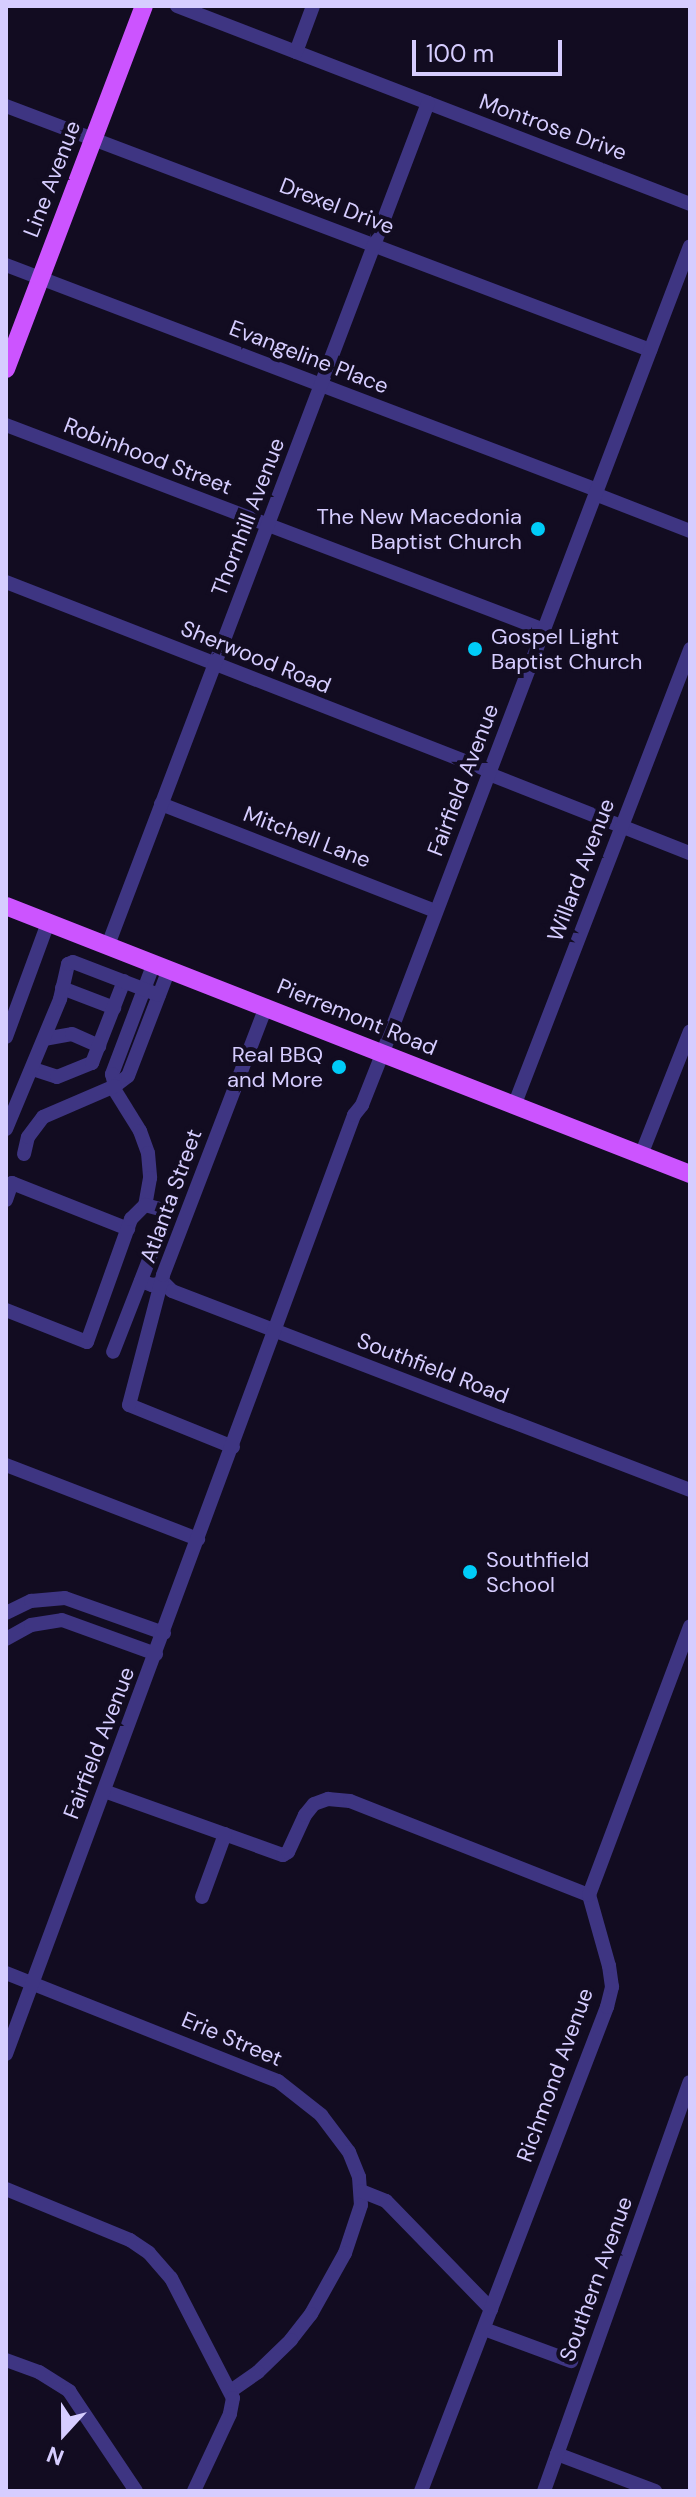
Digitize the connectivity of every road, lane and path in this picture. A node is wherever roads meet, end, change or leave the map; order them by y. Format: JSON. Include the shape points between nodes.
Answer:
{"nodes":[{"id":1,"x":144,"y":6,"type":"edge"},
{"id":2,"x":177,"y":6,"type":"edge"},
{"id":3,"x":313,"y":6,"type":"edge"},
{"id":4,"x":296,"y":52,"type":"junction"},
{"id":5,"x":428,"y":103,"type":"junction"},
{"id":6,"x":6,"y":106,"type":"edge"},
{"id":7,"x":94,"y":137,"type":"junction"},
{"id":8,"x":690,"y":204,"type":"edge"},
{"id":9,"x":375,"y":245,"type":"junction"},
{"id":10,"x":690,"y":246,"type":"edge"},
{"id":11,"x":6,"y":265,"type":"edge"},
{"id":12,"x":41,"y":278,"type":"junction"},
{"id":13,"x":650,"y":350,"type":"junction"},
{"id":14,"x":6,"y":369,"type":"edge"},
{"id":15,"x":322,"y":385,"type":"junction"},
{"id":16,"x":6,"y":425,"type":"edge"},
{"id":17,"x":596,"y":492,"type":"junction"},
{"id":18,"x":269,"y":525,"type":"junction"},
{"id":19,"x":690,"y":531,"type":"edge"},
{"id":20,"x":6,"y":582,"type":"edge"},
{"id":21,"x":544,"y":630,"type":"junction"},
{"id":22,"x":690,"y":649,"type":"edge"},
{"id":23,"x":215,"y":664,"type":"junction"},
{"id":24,"x":490,"y":773,"type":"junction"},
{"id":25,"x":161,"y":804,"type":"junction"},
{"id":26,"x":622,"y":826,"type":"junction"},
{"id":27,"x":690,"y":853,"type":"edge"},
{"id":28,"x":6,"y":906,"type":"edge"},
{"id":29,"x":436,"y":911,"type":"junction"},
{"id":30,"x":48,"y":923,"type":"junction"},
{"id":31,"x":108,"y":945,"type":"junction"},
{"id":32,"x":162,"y":966,"type":"junction"},
{"id":33,"x":124,"y":981,"type":"junction"},
{"id":34,"x":62,"y":988,"type":"junction"},
{"id":35,"x":143,"y":988,"type":"junction"},
{"id":36,"x":159,"y":995,"type":"junction"},
{"id":37,"x":266,"y":1006,"type":"junction"},
{"id":38,"x":114,"y":1008,"type":"junction"},
{"id":39,"x":690,"y":1031,"type":"edge"},
{"id":40,"x":6,"y":1037,"type":"edge"},
{"id":41,"x":44,"y":1039,"type":"junction"},
{"id":42,"x":99,"y":1046,"type":"junction"},
{"id":43,"x":383,"y":1052,"type":"junction"},
{"id":44,"x":33,"y":1069,"type":"junction"},
{"id":45,"x":114,"y":1087,"type":"junction"},
{"id":46,"x":514,"y":1106,"type":"junction"},
{"id":47,"x":6,"y":1129,"type":"edge"},
{"id":48,"x":24,"y":1154,"type":"dead end"},
{"id":49,"x":641,"y":1155,"type":"junction"},
{"id":50,"x":690,"y":1174,"type":"edge"},
{"id":51,"x":6,"y":1200,"type":"edge"},
{"id":52,"x":145,"y":1205,"type":"junction"},
{"id":53,"x":128,"y":1229,"type":"junction"},
{"id":54,"x":141,"y":1281,"type":"junction"},
{"id":55,"x":164,"y":1283,"type":"junction"},
{"id":56,"x":6,"y":1310,"type":"edge"},
{"id":57,"x":277,"y":1331,"type":"junction"},
{"id":58,"x":113,"y":1352,"type":"dead end"},
{"id":59,"x":233,"y":1447,"type":"junction"},
{"id":60,"x":6,"y":1465,"type":"edge"},
{"id":61,"x":690,"y":1490,"type":"edge"},
{"id":62,"x":198,"y":1539,"type":"junction"},
{"id":63,"x":6,"y":1613,"type":"edge"},
{"id":64,"x":690,"y":1626,"type":"edge"},
{"id":65,"x":164,"y":1633,"type":"junction"},
{"id":66,"x":6,"y":1639,"type":"edge"},
{"id":67,"x":156,"y":1654,"type":"junction"},
{"id":68,"x":104,"y":1791,"type":"junction"},
{"id":69,"x":225,"y":1834,"type":"junction"},
{"id":70,"x":589,"y":1895,"type":"junction"},
{"id":71,"x":202,"y":1897,"type":"dead end"},
{"id":72,"x":6,"y":1973,"type":"edge"},
{"id":73,"x":33,"y":1983,"type":"junction"},
{"id":74,"x":6,"y":2054,"type":"edge"},
{"id":75,"x":690,"y":2082,"type":"edge"},
{"id":76,"x":6,"y":2189,"type":"edge"},
{"id":77,"x":361,"y":2191,"type":"junction"},
{"id":78,"x":491,"y":2309,"type":"junction"},
{"id":79,"x":484,"y":2329,"type":"junction"},
{"id":80,"x":6,"y":2360,"type":"edge"},
{"id":81,"x":571,"y":2361,"type":"dead end"},
{"id":82,"x":232,"y":2390,"type":"junction"},
{"id":83,"x":557,"y":2454,"type":"junction"},
{"id":84,"x":635,"y":2488,"type":"edge"},
{"id":85,"x":136,"y":2491,"type":"edge"},
{"id":86,"x":194,"y":2491,"type":"edge"},
{"id":87,"x":421,"y":2491,"type":"edge"},
{"id":88,"x":544,"y":2491,"type":"edge"},
{"id":89,"x":655,"y":2491,"type":"edge"}],
"edges":[{"from":1,"to":7,"type":"main road","name":"Line Avenue"},
{"from":2,"to":4,"type":"street","name":"Montrose Drive"},
{"from":3,"to":4,"type":"street"},
{"from":4,"to":5,"type":"street","name":"Montrose Drive"},
{"from":5,"to":8,"type":"street","name":"Montrose Drive"},
{"from":5,"to":9,"type":"street","name":"Thornhill Avenue"},
{"from":6,"to":7,"type":"street","name":"Drexel Drive"},
{"from":7,"to":9,"type":"street","name":"Drexel Drive"},
{"from":7,"to":12,"type":"main road","name":"Line Avenue"},
{"from":9,"to":13,"type":"street","name":"Drexel Drive"},
{"from":9,"to":15,"type":"street","name":"Thornhill Avenue"},
{"from":10,"to":13,"type":"street","name":"Fairfield Avenue"},
{"from":11,"to":12,"type":"street","name":"Evangeline Place"},
{"from":12,"to":14,"type":"main road","name":"Line Avenue"},
{"from":12,"to":15,"type":"street","name":"Evangeline Place"},
{"from":13,"to":17,"type":"street","name":"Fairfield Avenue"},
{"from":15,"to":17,"type":"street","name":"Evangeline Place"},
{"from":15,"to":18,"type":"street","name":"Thornhill Avenue"},
{"from":16,"to":18,"type":"street","name":"Robinhood Street"},
{"from":17,"to":19,"type":"street","name":"Evangeline Place"},
{"from":17,"to":21,"type":"street","name":"Fairfield Avenue"},
{"from":18,"to":21,"type":"street","name":"Robinhood Street"},
{"from":18,"to":23,"type":"street","name":"Thornhill Avenue"},
{"from":20,"to":23,"type":"street","name":"Sherwood Road"},
{"from":21,"to":24,"type":"street","name":"Fairfield Avenue"},
{"from":22,"to":26,"type":"street","name":"Willard Avenue"},
{"from":23,"to":24,"type":"street","name":"Sherwood Road"},
{"from":23,"to":25,"type":"street","name":"Thornhill Avenue"},
{"from":24,"to":26,"type":"street","name":"Sherwood Road"},
{"from":24,"to":29,"type":"street","name":"Fairfield Avenue"},
{"from":25,"to":29,"type":"street","name":"Mitchell Lane"},
{"from":25,"to":31,"type":"street","name":"Thornhill Avenue"},
{"from":26,"to":27,"type":"street","name":"Sherwood Road"},
{"from":26,"to":46,"type":"street","name":"Willard Avenue"},
{"from":28,"to":30,"type":"main road","name":"Pierremont Road"},
{"from":29,"to":43,"type":"street","name":"Fairfield Avenue"},
{"from":30,"to":31,"type":"main road","name":"Pierremont Road"},
{"from":30,"to":40,"type":"street"},
{"from":31,"to":32,"type":"main road","name":"Pierremont Road"},
{"from":32,"to":35,"type":"street"},
{"from":32,"to":36,"type":"street"},
{"from":32,"to":37,"type":"main road","name":"Pierremont Road"},
{"from":33,"to":34,"type":"street","via":[[73,962]]},
{"from":33,"to":35,"type":"street"},
{"from":33,"to":38,"type":"street"},
{"from":34,"to":38,"type":"street"},
{"from":34,"to":41,"type":"street"},
{"from":35,"to":36,"type":"street"},
{"from":35,"to":45,"type":"street","via":[[112,1074]]},
{"from":36,"to":45,"type":"street","via":[[128,1076]]},
{"from":37,"to":43,"type":"main road","name":"Pierremont Road"},
{"from":37,"to":55,"type":"street","name":"Atlanta Street"},
{"from":38,"to":42,"type":"street"},
{"from":39,"to":49,"type":"street"},
{"from":41,"to":42,"type":"street","via":[[72,1034]]},
{"from":41,"to":44,"type":"street"},
{"from":42,"to":44,"type":"street","via":[[92,1063],[71,1074],[57,1077]]},
{"from":43,"to":46,"type":"main road","name":"Pierremont Road"},
{"from":43,"to":57,"type":"street","name":"Fairfield Avenue","via":[[357,1132],[318,1217]]},
{"from":44,"to":47,"type":"street"},
{"from":45,"to":48,"type":"street","via":[[43,1117],[28,1137]]},
{"from":45,"to":52,"type":"street","via":[[148,1153]]},
{"from":46,"to":49,"type":"main road","name":"Pierremont Road"},
{"from":49,"to":50,"type":"main road","name":"Pierremont Road"},
{"from":51,"to":53,"type":"street","via":[[12,1183]]},
{"from":52,"to":53,"type":"street"},
{"from":52,"to":54,"type":"street","via":[[168,1211]]},
{"from":53,"to":56,"type":"street","via":[[87,1342]]},
{"from":54,"to":55,"type":"street"},
{"from":54,"to":58,"type":"street"},
{"from":55,"to":57,"type":"street","name":"Southfield Road","via":[[172,1291]]},
{"from":55,"to":59,"type":"street","name":"Atlanta Street","via":[[129,1405]]},
{"from":57,"to":59,"type":"street","name":"Fairfield Avenue"},
{"from":57,"to":61,"type":"street","name":"Southfield Road"},
{"from":59,"to":62,"type":"street","name":"Fairfield Avenue"},
{"from":60,"to":62,"type":"street"},
{"from":62,"to":65,"type":"street","name":"Fairfield Avenue"},
{"from":63,"to":65,"type":"street","via":[[31,1601],[65,1598]]},
{"from":64,"to":70,"type":"street"},
{"from":65,"to":67,"type":"street","name":"Fairfield Avenue"},
{"from":66,"to":67,"type":"street","via":[[31,1625],[62,1620]]},
{"from":67,"to":68,"type":"street","name":"Fairfield Avenue"},
{"from":68,"to":69,"type":"street"},
{"from":68,"to":73,"type":"street","name":"Fairfield Avenue"},
{"from":69,"to":70,"type":"street","via":[[286,1854],[314,1804],[350,1801]]},
{"from":69,"to":71,"type":"street"},
{"from":70,"to":78,"type":"street","name":"Richmond Avenue","via":[[609,1966],[611,1995]]},
{"from":72,"to":73,"type":"street","name":"Erie Street"},
{"from":73,"to":74,"type":"street","name":"Fairfield Avenue"},
{"from":73,"to":77,"type":"street","name":"Erie Street","via":[[278,2081],[311,2105],[339,2136],[357,2169]]},
{"from":75,"to":83,"type":"street","name":"Southern Avenue"},
{"from":76,"to":82,"type":"street","via":[[110,2229],[149,2253],[171,2278]]},
{"from":77,"to":78,"type":"street","via":[[386,2201]]},
{"from":77,"to":82,"type":"street","via":[[356,2229],[311,2314],[278,2354]]},
{"from":78,"to":79,"type":"street","name":"Richmond Avenue"},
{"from":79,"to":81,"type":"street"},
{"from":79,"to":87,"type":"street","name":"Richmond Avenue"},
{"from":80,"to":85,"type":"street","via":[[69,2391]]},
{"from":82,"to":86,"type":"street","via":[[230,2414]]},
{"from":83,"to":84,"type":"street"},
{"from":83,"to":88,"type":"street","name":"Southern Avenue"},
{"from":84,"to":89,"type":"street"}]}
